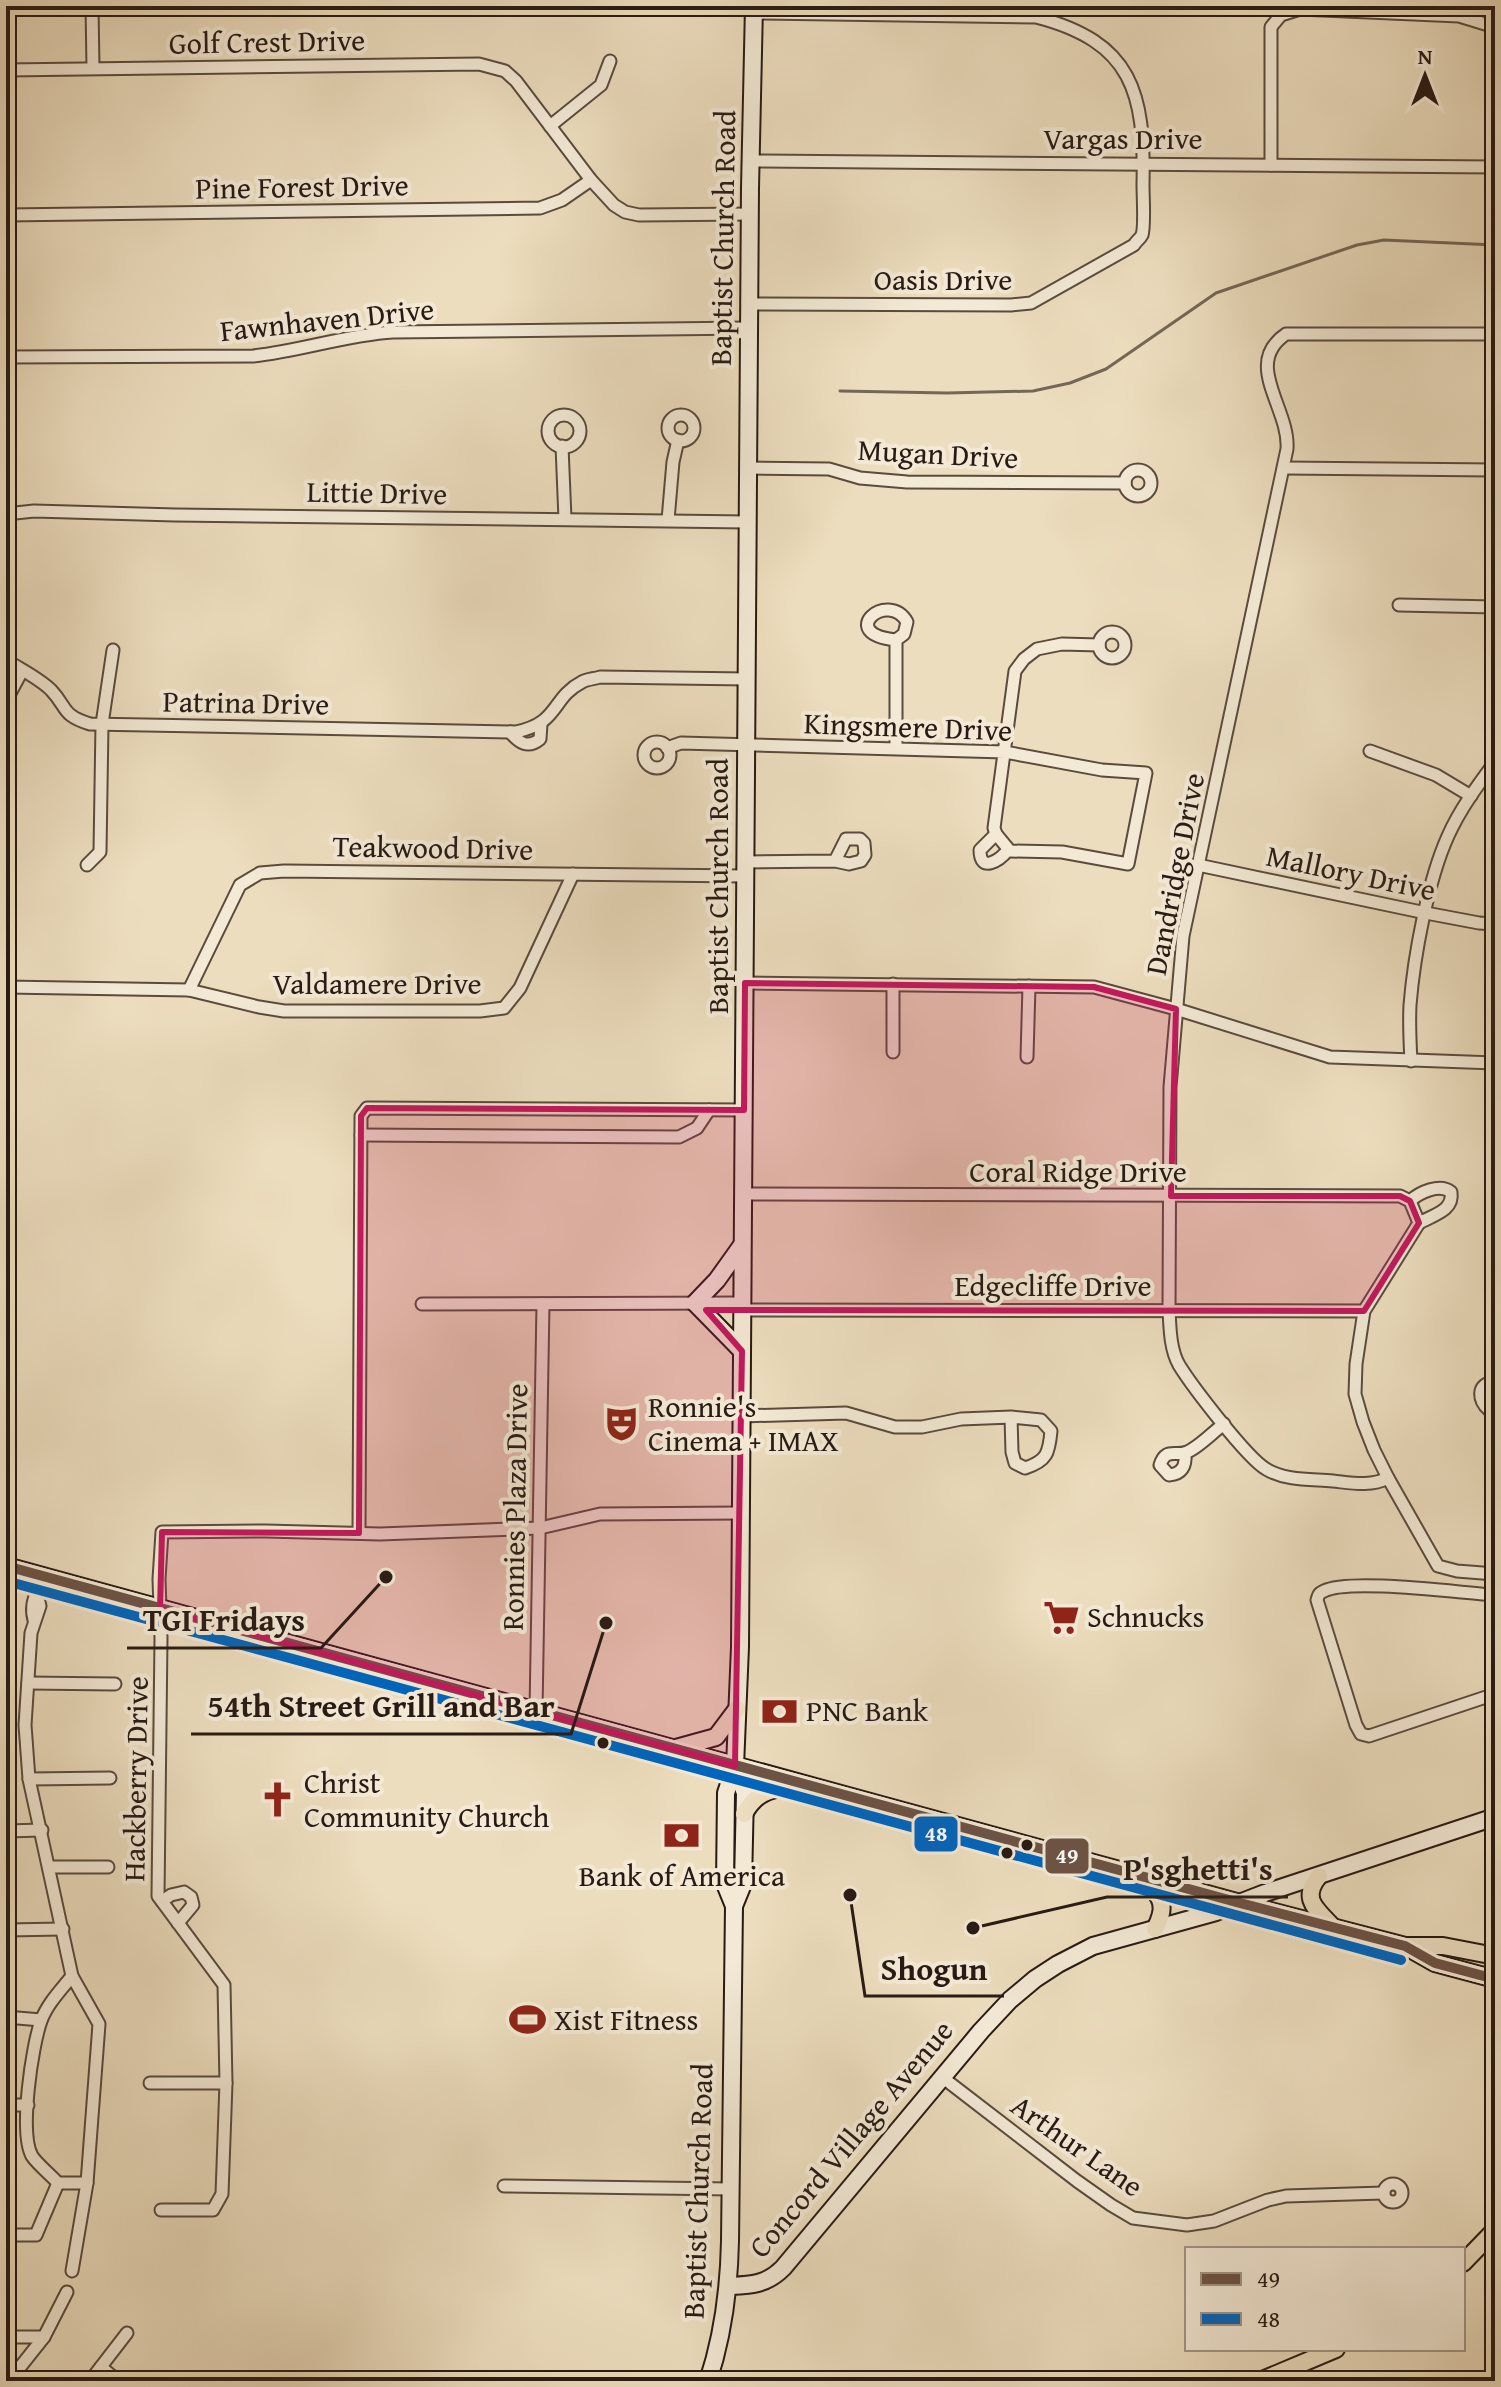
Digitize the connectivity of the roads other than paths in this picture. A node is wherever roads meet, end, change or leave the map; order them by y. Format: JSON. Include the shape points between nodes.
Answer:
{"nodes":[{"id":1,"x":92,"y":6,"type":"edge"},
{"id":2,"x":754,"y":10,"type":"edge"},
{"id":3,"x":1495,"y":27,"type":"edge"},
{"id":4,"x":610,"y":61,"type":"dead end"},
{"id":5,"x":93,"y":68,"type":"junction"},
{"id":6,"x":6,"y":70,"type":"edge"},
{"id":7,"x":550,"y":126,"type":"junction"},
{"id":8,"x":751,"y":161,"type":"junction"},
{"id":9,"x":1144,"y":164,"type":"junction"},
{"id":10,"x":1271,"y":165,"type":"junction"},
{"id":11,"x":1495,"y":167,"type":"edge"},
{"id":12,"x":591,"y":180,"type":"junction"},
{"id":13,"x":750,"y":214,"type":"junction"},
{"id":14,"x":6,"y":215,"type":"edge"},
{"id":15,"x":750,"y":304,"type":"junction"},
{"id":16,"x":749,"y":328,"type":"junction"},
{"id":17,"x":1495,"y":334,"type":"edge"},
{"id":18,"x":6,"y":357,"type":"edge"},
{"id":19,"x":678,"y":440,"type":"dead end"},
{"id":20,"x":562,"y":446,"type":"dead end"},
{"id":21,"x":749,"y":468,"type":"junction"},
{"id":22,"x":1284,"y":468,"type":"junction"},
{"id":23,"x":1495,"y":470,"type":"edge"},
{"id":24,"x":1125,"y":483,"type":"dead end"},
{"id":25,"x":6,"y":514,"type":"edge"},
{"id":26,"x":565,"y":519,"type":"junction"},
{"id":27,"x":668,"y":520,"type":"junction"},
{"id":28,"x":748,"y":522,"type":"junction"},
{"id":29,"x":1399,"y":605,"type":"dead end"},
{"id":30,"x":1495,"y":607,"type":"edge"},
{"id":31,"x":896,"y":640,"type":"dead end"},
{"id":32,"x":1099,"y":645,"type":"dead end"},
{"id":33,"x":113,"y":650,"type":"dead end"},
{"id":34,"x":6,"y":660,"type":"edge"},
{"id":35,"x":22,"y":671,"type":"junction"},
{"id":36,"x":747,"y":679,"type":"junction"},
{"id":37,"x":6,"y":701,"type":"edge"},
{"id":38,"x":102,"y":724,"type":"junction"},
{"id":39,"x":747,"y":745,"type":"junction"},
{"id":40,"x":667,"y":748,"type":"dead end"},
{"id":41,"x":896,"y":748,"type":"junction"},
{"id":42,"x":1370,"y":751,"type":"dead end"},
{"id":43,"x":1005,"y":752,"type":"junction"},
{"id":44,"x":1495,"y":762,"type":"edge"},
{"id":45,"x":1471,"y":796,"type":"junction"},
{"id":46,"x":996,"y":834,"type":"junction"},
{"id":47,"x":1008,"y":850,"type":"junction"},
{"id":48,"x":835,"y":861,"type":"dead end"},
{"id":49,"x":87,"y":865,"type":"dead end"},
{"id":50,"x":1198,"y":865,"type":"junction"},
{"id":51,"x":746,"y":869,"type":"junction"},
{"id":52,"x":573,"y":874,"type":"junction"},
{"id":53,"x":1426,"y":913,"type":"junction"},
{"id":54,"x":1495,"y":924,"type":"edge"},
{"id":55,"x":745,"y":983,"type":"junction"},
{"id":56,"x":893,"y":984,"type":"junction"},
{"id":57,"x":1029,"y":986,"type":"junction"},
{"id":58,"x":6,"y":987,"type":"edge"},
{"id":59,"x":189,"y":990,"type":"junction"},
{"id":60,"x":1176,"y":1009,"type":"junction"},
{"id":61,"x":893,"y":1052,"type":"dead end"},
{"id":62,"x":1027,"y":1057,"type":"dead end"},
{"id":63,"x":1411,"y":1061,"type":"junction"},
{"id":64,"x":1495,"y":1063,"type":"edge"},
{"id":65,"x":709,"y":1110,"type":"junction"},
{"id":66,"x":744,"y":1110,"type":"junction"},
{"id":67,"x":361,"y":1135,"type":"junction"},
{"id":68,"x":743,"y":1194,"type":"junction"},
{"id":69,"x":1171,"y":1196,"type":"junction"},
{"id":70,"x":742,"y":1245,"type":"junction"},
{"id":71,"x":695,"y":1303,"type":"junction"},
{"id":72,"x":422,"y":1304,"type":"dead end"},
{"id":73,"x":543,"y":1304,"type":"junction"},
{"id":74,"x":742,"y":1307,"type":"junction"},
{"id":75,"x":1169,"y":1310,"type":"junction"},
{"id":76,"x":1364,"y":1311,"type":"junction"},
{"id":77,"x":742,"y":1351,"type":"junction"},
{"id":78,"x":1495,"y":1382,"type":"edge"},
{"id":79,"x":1495,"y":1410,"type":"edge"},
{"id":80,"x":742,"y":1416,"type":"junction"},
{"id":81,"x":1011,"y":1417,"type":"junction"},
{"id":82,"x":1224,"y":1424,"type":"junction"},
{"id":83,"x":1185,"y":1454,"type":"dead end"},
{"id":84,"x":1388,"y":1478,"type":"junction"},
{"id":85,"x":741,"y":1513,"type":"junction"},
{"id":86,"x":540,"y":1528,"type":"junction"},
{"id":87,"x":359,"y":1533,"type":"junction"},
{"id":88,"x":6,"y":1566,"type":"edge"},
{"id":89,"x":1495,"y":1574,"type":"edge"},
{"id":90,"x":39,"y":1586,"type":"junction"},
{"id":91,"x":1495,"y":1595,"type":"edge"},
{"id":92,"x":160,"y":1609,"type":"junction"},
{"id":93,"x":28,"y":1683,"type":"junction"},
{"id":94,"x":115,"y":1684,"type":"dead end"},
{"id":95,"x":1495,"y":1694,"type":"edge"},
{"id":96,"x":737,"y":1709,"type":"junction"},
{"id":97,"x":536,"y":1711,"type":"junction"},
{"id":98,"x":674,"y":1749,"type":"junction"},
{"id":99,"x":735,"y":1766,"type":"junction"},
{"id":100,"x":110,"y":1778,"type":"dead end"},
{"id":101,"x":29,"y":1779,"type":"junction"},
{"id":102,"x":802,"y":1784,"type":"junction"},
{"id":103,"x":744,"y":1814,"type":"junction"},
{"id":104,"x":1495,"y":1817,"type":"edge"},
{"id":105,"x":42,"y":1830,"type":"junction"},
{"id":106,"x":6,"y":1831,"type":"edge"},
{"id":107,"x":50,"y":1867,"type":"junction"},
{"id":108,"x":108,"y":1867,"type":"dead end"},
{"id":109,"x":1143,"y":1876,"type":"junction"},
{"id":110,"x":1319,"y":1876,"type":"junction"},
{"id":111,"x":162,"y":1901,"type":"junction"},
{"id":112,"x":1240,"y":1903,"type":"junction"},
{"id":113,"x":734,"y":1906,"type":"junction"},
{"id":114,"x":178,"y":1923,"type":"junction"},
{"id":115,"x":1332,"y":1926,"type":"junction"},
{"id":116,"x":63,"y":1929,"type":"junction"},
{"id":117,"x":1155,"y":1929,"type":"junction"},
{"id":118,"x":6,"y":1930,"type":"edge"},
{"id":119,"x":1405,"y":1946,"type":"junction"},
{"id":120,"x":1495,"y":1956,"type":"edge"},
{"id":121,"x":72,"y":1976,"type":"junction"},
{"id":122,"x":1495,"y":1979,"type":"edge"},
{"id":123,"x":6,"y":2017,"type":"edge"},
{"id":124,"x":41,"y":2020,"type":"junction"},
{"id":125,"x":942,"y":2077,"type":"junction"},
{"id":126,"x":150,"y":2083,"type":"dead end"},
{"id":127,"x":226,"y":2083,"type":"junction"},
{"id":128,"x":6,"y":2105,"type":"edge"},
{"id":129,"x":28,"y":2105,"type":"junction"},
{"id":130,"x":58,"y":2183,"type":"junction"},
{"id":131,"x":87,"y":2183,"type":"junction"},
{"id":132,"x":504,"y":2186,"type":"dead end"},
{"id":133,"x":731,"y":2189,"type":"junction"},
{"id":134,"x":1383,"y":2193,"type":"dead end"},
{"id":135,"x":161,"y":2210,"type":"dead end"},
{"id":136,"x":1495,"y":2230,"type":"edge"},
{"id":137,"x":6,"y":2235,"type":"edge"},
{"id":138,"x":1465,"y":2261,"type":"edge"},
{"id":139,"x":72,"y":2271,"type":"dead end"},
{"id":140,"x":728,"y":2286,"type":"junction"},
{"id":141,"x":67,"y":2292,"type":"dead end"},
{"id":142,"x":127,"y":2333,"type":"dead end"},
{"id":143,"x":6,"y":2337,"type":"edge"},
{"id":144,"x":44,"y":2337,"type":"junction"},
{"id":145,"x":1331,"y":2351,"type":"edge"},
{"id":146,"x":101,"y":2367,"type":"junction"},
{"id":147,"x":13,"y":2376,"type":"edge"},
{"id":148,"x":90,"y":2381,"type":"edge"},
{"id":149,"x":118,"y":2381,"type":"edge"},
{"id":150,"x":708,"y":2381,"type":"edge"},
{"id":151,"x":1260,"y":2381,"type":"edge"}],
"edges":[{"from":1,"to":5,"type":"street"},
{"from":2,"to":8,"type":"street","name":"Baptist Church Road"},
{"from":2,"to":9,"type":"street","name":"Oasis Drive","via":[[1036,17],[1063,24],[1094,39],[1120,61],[1138,102]]},
{"from":3,"to":10,"type":"street","via":[[1459,16],[1300,9],[1281,15],[1271,27]]},
{"from":4,"to":7,"type":"street","via":[[601,85]]},
{"from":5,"to":6,"type":"street","name":"Golf Crest Drive"},
{"from":5,"to":7,"type":"street","name":"Golf Crest Drive","via":[[479,64],[505,71]]},
{"from":7,"to":12,"type":"street","name":"Golf Crest Drive"},
{"from":8,"to":9,"type":"street","name":"Vargas Drive"},
{"from":8,"to":13,"type":"street","name":"Baptist Church Road"},
{"from":9,"to":10,"type":"street","name":"Vargas Drive"},
{"from":9,"to":15,"type":"street","name":"Oasis Drive","via":[[1142,235],[1134,245],[1031,303]]},
{"from":10,"to":11,"type":"street","name":"Vargas Drive"},
{"from":12,"to":13,"type":"street","name":"Golf Crest Drive","via":[[614,205],[639,215]]},
{"from":12,"to":14,"type":"street","name":"Pine Forest Drive","via":[[540,208]]},
{"from":13,"to":15,"type":"street","name":"Baptist Church Road"},
{"from":15,"to":16,"type":"street","name":"Baptist Church Road"},
{"from":16,"to":18,"type":"street","name":"Fawnhaven Drive","via":[[393,332],[253,356]]},
{"from":16,"to":21,"type":"street","name":"Baptist Church Road"},
{"from":17,"to":22,"type":"street","name":"Dandridge Drive","via":[[1286,334],[1275,341],[1265,363],[1288,437]]},
{"from":19,"to":27,"type":"street"},
{"from":20,"to":26,"type":"street"},
{"from":21,"to":24,"type":"street","name":"Mugan Drive","via":[[829,469],[907,482]]},
{"from":21,"to":28,"type":"street","name":"Baptist Church Road"},
{"from":22,"to":23,"type":"street"},
{"from":22,"to":50,"type":"street","name":"Dandridge Drive"},
{"from":25,"to":26,"type":"street","name":"Littie Drive"},
{"from":26,"to":27,"type":"street","name":"Littie Drive"},
{"from":27,"to":28,"type":"street","name":"Littie Drive"},
{"from":28,"to":36,"type":"street","name":"Baptist Church Road"},
{"from":29,"to":30,"type":"street"},
{"from":31,"to":41,"type":"street"},
{"from":32,"to":43,"type":"street","via":[[1051,645],[1024,659],[1015,671]]},
{"from":33,"to":38,"type":"street"},
{"from":34,"to":35,"type":"street","name":"Patrina Drive"},
{"from":35,"to":37,"type":"street"},
{"from":35,"to":38,"type":"street","name":"Patrina Drive","via":[[50,689],[74,719]]},
{"from":36,"to":38,"type":"street","name":"Patrina Drive","via":[[600,677],[580,683],[541,724],[510,732]]},
{"from":36,"to":39,"type":"street","name":"Baptist Church Road"},
{"from":38,"to":49,"type":"street","via":[[100,852]]},
{"from":39,"to":40,"type":"street","name":"Kingsmere Drive","via":[[681,743]]},
{"from":39,"to":41,"type":"street","name":"Kingsmere Drive"},
{"from":39,"to":51,"type":"street","name":"Baptist Church Road"},
{"from":41,"to":43,"type":"street","name":"Kingsmere Drive"},
{"from":42,"to":45,"type":"street","via":[[1436,775]]},
{"from":43,"to":46,"type":"street"},
{"from":43,"to":47,"type":"street","name":"Kingsmere Drive","via":[[1146,773],[1128,864],[1062,852]]},
{"from":44,"to":45,"type":"street"},
{"from":45,"to":53,"type":"street","via":[[1448,835]]},
{"from":46,"to":47,"type":"street"},
{"from":46,"to":47,"type":"street","via":[[980,850],[982,860],[994,862]]},
{"from":48,"to":51,"type":"street","name":"Teakwood Drive"},
{"from":50,"to":53,"type":"street","name":"Mallory Drive"},
{"from":50,"to":60,"type":"street","name":"Dandridge Drive","via":[[1183,936]]},
{"from":51,"to":52,"type":"street","name":"Teakwood Drive"},
{"from":51,"to":55,"type":"street","name":"Baptist Church Road"},
{"from":52,"to":59,"type":"street","name":"Teakwood Drive","via":[[260,873],[240,885]]},
{"from":52,"to":59,"type":"street","name":"Valdamere Drive","via":[[520,988],[504,1008],[284,1011]]},
{"from":53,"to":54,"type":"street","name":"Mallory Drive"},
{"from":53,"to":63,"type":"street","via":[[1410,1007]]},
{"from":55,"to":56,"type":"street"},
{"from":55,"to":66,"type":"street","name":"Baptist Church Road"},
{"from":56,"to":57,"type":"street"},
{"from":56,"to":61,"type":"street"},
{"from":57,"to":60,"type":"street","via":[[1094,987]]},
{"from":57,"to":62,"type":"street"},
{"from":58,"to":59,"type":"street","name":"Valdamere Drive"},
{"from":60,"to":63,"type":"street","via":[[1330,1057]]},
{"from":60,"to":69,"type":"street","name":"Dandridge Drive"},
{"from":63,"to":64,"type":"street"},
{"from":65,"to":66,"type":"street"},
{"from":65,"to":67,"type":"street","via":[[697,1128],[679,1137]]},
{"from":65,"to":67,"type":"street","via":[[367,1108],[361,1116]]},
{"from":66,"to":68,"type":"street","name":"Baptist Church Road"},
{"from":67,"to":87,"type":"street"},
{"from":68,"to":69,"type":"street","name":"Coral Ridge Drive"},
{"from":68,"to":70,"type":"street","name":"Baptist Church Road"},
{"from":69,"to":75,"type":"street","name":"Dandridge Drive"},
{"from":69,"to":76,"type":"street","name":"Coral Ridge Drive","via":[[1400,1196],[1415,1212]]},
{"from":70,"to":71,"type":"street"},
{"from":70,"to":74,"type":"street","name":"Baptist Church Road"},
{"from":71,"to":73,"type":"street"},
{"from":71,"to":74,"type":"street"},
{"from":71,"to":77,"type":"street"},
{"from":72,"to":73,"type":"street"},
{"from":73,"to":86,"type":"street","name":"Ronnies Plaza Drive"},
{"from":74,"to":75,"type":"street","name":"Edgecliffe Drive"},
{"from":74,"to":77,"type":"street","name":"Baptist Church Road"},
{"from":75,"to":76,"type":"street","name":"Edgecliffe Drive"},
{"from":75,"to":82,"type":"street","name":"Dandridge Drive","via":[[1178,1363]]},
{"from":76,"to":84,"type":"street","via":[[1355,1394]]},
{"from":77,"to":80,"type":"street","name":"Baptist Church Road"},
{"from":78,"to":79,"type":"street","via":[[1480,1394],[1481,1403]]},
{"from":80,"to":81,"type":"street","via":[[846,1413],[895,1427]]},
{"from":80,"to":85,"type":"street","name":"Baptist Church Road"},
{"from":81,"to":81,"type":"street","via":[[1041,1420],[1051,1431],[1050,1449],[1040,1463],[1025,1468],[1015,1463]]},
{"from":82,"to":83,"type":"street"},
{"from":82,"to":84,"type":"street","name":"Dandridge Drive","via":[[1256,1461],[1280,1475],[1367,1484]]},
{"from":84,"to":89,"type":"street","via":[[1438,1566]]},
{"from":85,"to":86,"type":"street","via":[[600,1514]]},
{"from":85,"to":96,"type":"street","name":"Baptist Church Road"},
{"from":86,"to":87,"type":"street"},
{"from":86,"to":97,"type":"street","name":"Ronnies Plaza Drive"},
{"from":87,"to":92,"type":"street","name":"Hackberry Drive","via":[[162,1532]]},
{"from":88,"to":90,"type":"main road"},
{"from":90,"to":92,"type":"main road"},
{"from":90,"to":93,"type":"street","via":[[33,1599]]},
{"from":91,"to":95,"type":"street","via":[[1359,1585],[1331,1589],[1317,1600],[1361,1734],[1369,1736]]},
{"from":92,"to":97,"type":"main road"},
{"from":92,"to":111,"type":"street","name":"Hackberry Drive"},
{"from":93,"to":94,"type":"street"},
{"from":93,"to":101,"type":"street"},
{"from":96,"to":98,"type":"main road","via":[[716,1737]]},
{"from":96,"to":99,"type":"street","name":"Baptist Church Road"},
{"from":97,"to":98,"type":"main road"},
{"from":98,"to":99,"type":"main road"},
{"from":99,"to":102,"type":"main road"},
{"from":99,"to":103,"type":"street","name":"Baptist Church Road","via":[[745,1793]]},
{"from":99,"to":113,"type":"street","name":"Baptist Church Road","via":[[726,1793],[725,1884]]},
{"from":100,"to":101,"type":"street"},
{"from":101,"to":105,"type":"street"},
{"from":102,"to":103,"type":"main road","via":[[761,1793]]},
{"from":102,"to":109,"type":"main road"},
{"from":103,"to":113,"type":"street","name":"Baptist Church Road","via":[[743,1884]]},
{"from":104,"to":110,"type":"street","name":"Concord Village Avenue"},
{"from":105,"to":106,"type":"street"},
{"from":105,"to":107,"type":"street"},
{"from":107,"to":108,"type":"street"},
{"from":107,"to":116,"type":"street"},
{"from":109,"to":112,"type":"main road"},
{"from":109,"to":117,"type":"main road","via":[[1161,1902]]},
{"from":110,"to":112,"type":"street","name":"Concord Village Avenue"},
{"from":110,"to":115,"type":"main road","via":[[1309,1894]]},
{"from":111,"to":114,"type":"street","name":"Hackberry Drive"},
{"from":111,"to":114,"type":"street","name":"Hackberry Drive","via":[[184,1892],[191,1897],[193,1905]]},
{"from":112,"to":115,"type":"main road"},
{"from":112,"to":117,"type":"street","name":"Concord Village Avenue"},
{"from":113,"to":133,"type":"street","name":"Baptist Church Road"},
{"from":114,"to":127,"type":"street","name":"Hackberry Drive","via":[[224,1985]]},
{"from":115,"to":119,"type":"main road"},
{"from":116,"to":118,"type":"street"},
{"from":116,"to":121,"type":"street"},
{"from":117,"to":125,"type":"street","name":"Concord Village Avenue","via":[[1093,1946],[1035,1979],[995,2014]]},
{"from":119,"to":120,"type":"main road","via":[[1443,1946]]},
{"from":119,"to":122,"type":"main road","via":[[1435,1963]]},
{"from":121,"to":124,"type":"street"},
{"from":121,"to":131,"type":"street","via":[[99,2024]]},
{"from":123,"to":124,"type":"street"},
{"from":124,"to":129,"type":"street"},
{"from":125,"to":134,"type":"street","name":"Arthur Lane","via":[[1111,2205],[1140,2219],[1187,2225],[1286,2196]]},
{"from":125,"to":140,"type":"street","name":"Concord Village Avenue","via":[[773,2279]]},
{"from":126,"to":127,"type":"street"},
{"from":127,"to":135,"type":"street","name":"Hackberry Drive","via":[[222,2194],[213,2210]]},
{"from":128,"to":129,"type":"street"},
{"from":129,"to":130,"type":"street","via":[[32,2155]]},
{"from":130,"to":131,"type":"street"},
{"from":130,"to":137,"type":"street","via":[[36,2235]]},
{"from":131,"to":139,"type":"street"},
{"from":132,"to":133,"type":"street"},
{"from":133,"to":140,"type":"street","name":"Baptist Church Road"},
{"from":136,"to":138,"type":"main road"},
{"from":140,"to":150,"type":"street","name":"Baptist Church Road"},
{"from":141,"to":144,"type":"street"},
{"from":142,"to":146,"type":"street"},
{"from":143,"to":144,"type":"street"},
{"from":144,"to":147,"type":"street"},
{"from":145,"to":151,"type":"main road"},
{"from":146,"to":148,"type":"street"},
{"from":146,"to":149,"type":"street"}]}
